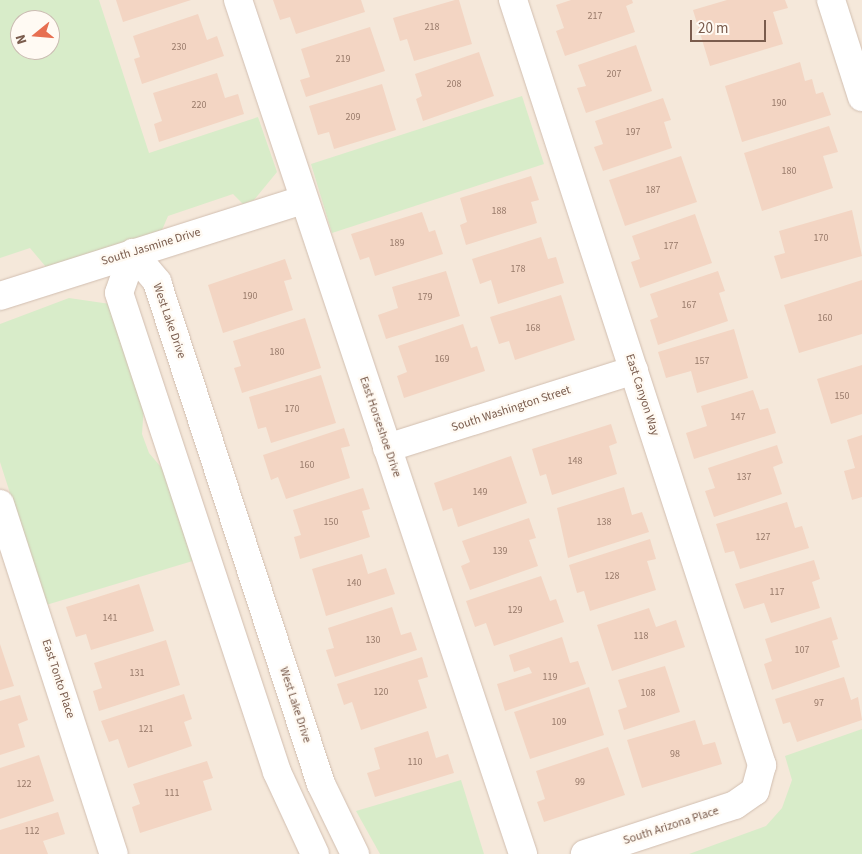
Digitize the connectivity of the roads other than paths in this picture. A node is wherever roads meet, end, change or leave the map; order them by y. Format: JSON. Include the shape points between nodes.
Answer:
{"nodes":[{"id":1,"x":238,"y":0,"type":"edge"},
{"id":2,"x":513,"y":0,"type":"edge"},
{"id":3,"x":831,"y":0,"type":"edge"},
{"id":4,"x":862,"y":97,"type":"edge"},
{"id":5,"x":303,"y":200,"type":"junction"},
{"id":6,"x":133,"y":253,"type":"junction"},
{"id":7,"x":0,"y":296,"type":"edge"},
{"id":8,"x":634,"y":370,"type":"junction"},
{"id":9,"x":200,"y":412,"type":"junction"},
{"id":10,"x":163,"y":425,"type":"junction"},
{"id":11,"x":388,"y":448,"type":"junction"},
{"id":12,"x":0,"y":504,"type":"edge"},
{"id":13,"x":755,"y":790,"type":"joint"},
{"id":14,"x":114,"y":854,"type":"edge"},
{"id":15,"x":315,"y":854,"type":"edge"},
{"id":16,"x":355,"y":854,"type":"edge"},
{"id":17,"x":523,"y":854,"type":"edge"},
{"id":18,"x":585,"y":854,"type":"edge"}],
"edges":[{"from":1,"to":5,"type":"street","name":"East Horseshoe Drive"},
{"from":2,"to":8,"type":"street","name":"East Canyon Way"},
{"from":3,"to":4,"type":"street"},
{"from":5,"to":6,"type":"street","name":"South Jasmine Drive"},
{"from":5,"to":11,"type":"street","name":"East Horseshoe Drive"},
{"from":6,"to":7,"type":"street","name":"South Jasmine Drive"},
{"from":6,"to":9,"type":"street","name":"West Lake Drive","via":[[158,282]]},
{"from":6,"to":10,"type":"street","via":[[119,293]]},
{"from":8,"to":11,"type":"street","name":"South Washington Street"},
{"from":8,"to":13,"type":"street","name":"East Canyon Way","via":[[762,766]]},
{"from":9,"to":10,"type":"street"},
{"from":9,"to":16,"type":"street","name":"West Lake Drive","via":[[321,784]]},
{"from":10,"to":15,"type":"street","via":[[276,772]]},
{"from":11,"to":17,"type":"street","name":"East Horseshoe Drive"},
{"from":12,"to":14,"type":"street","name":"East Tonto Place"},
{"from":13,"to":18,"type":"street","name":"South Arizona Place","via":[[735,805]]}]}
